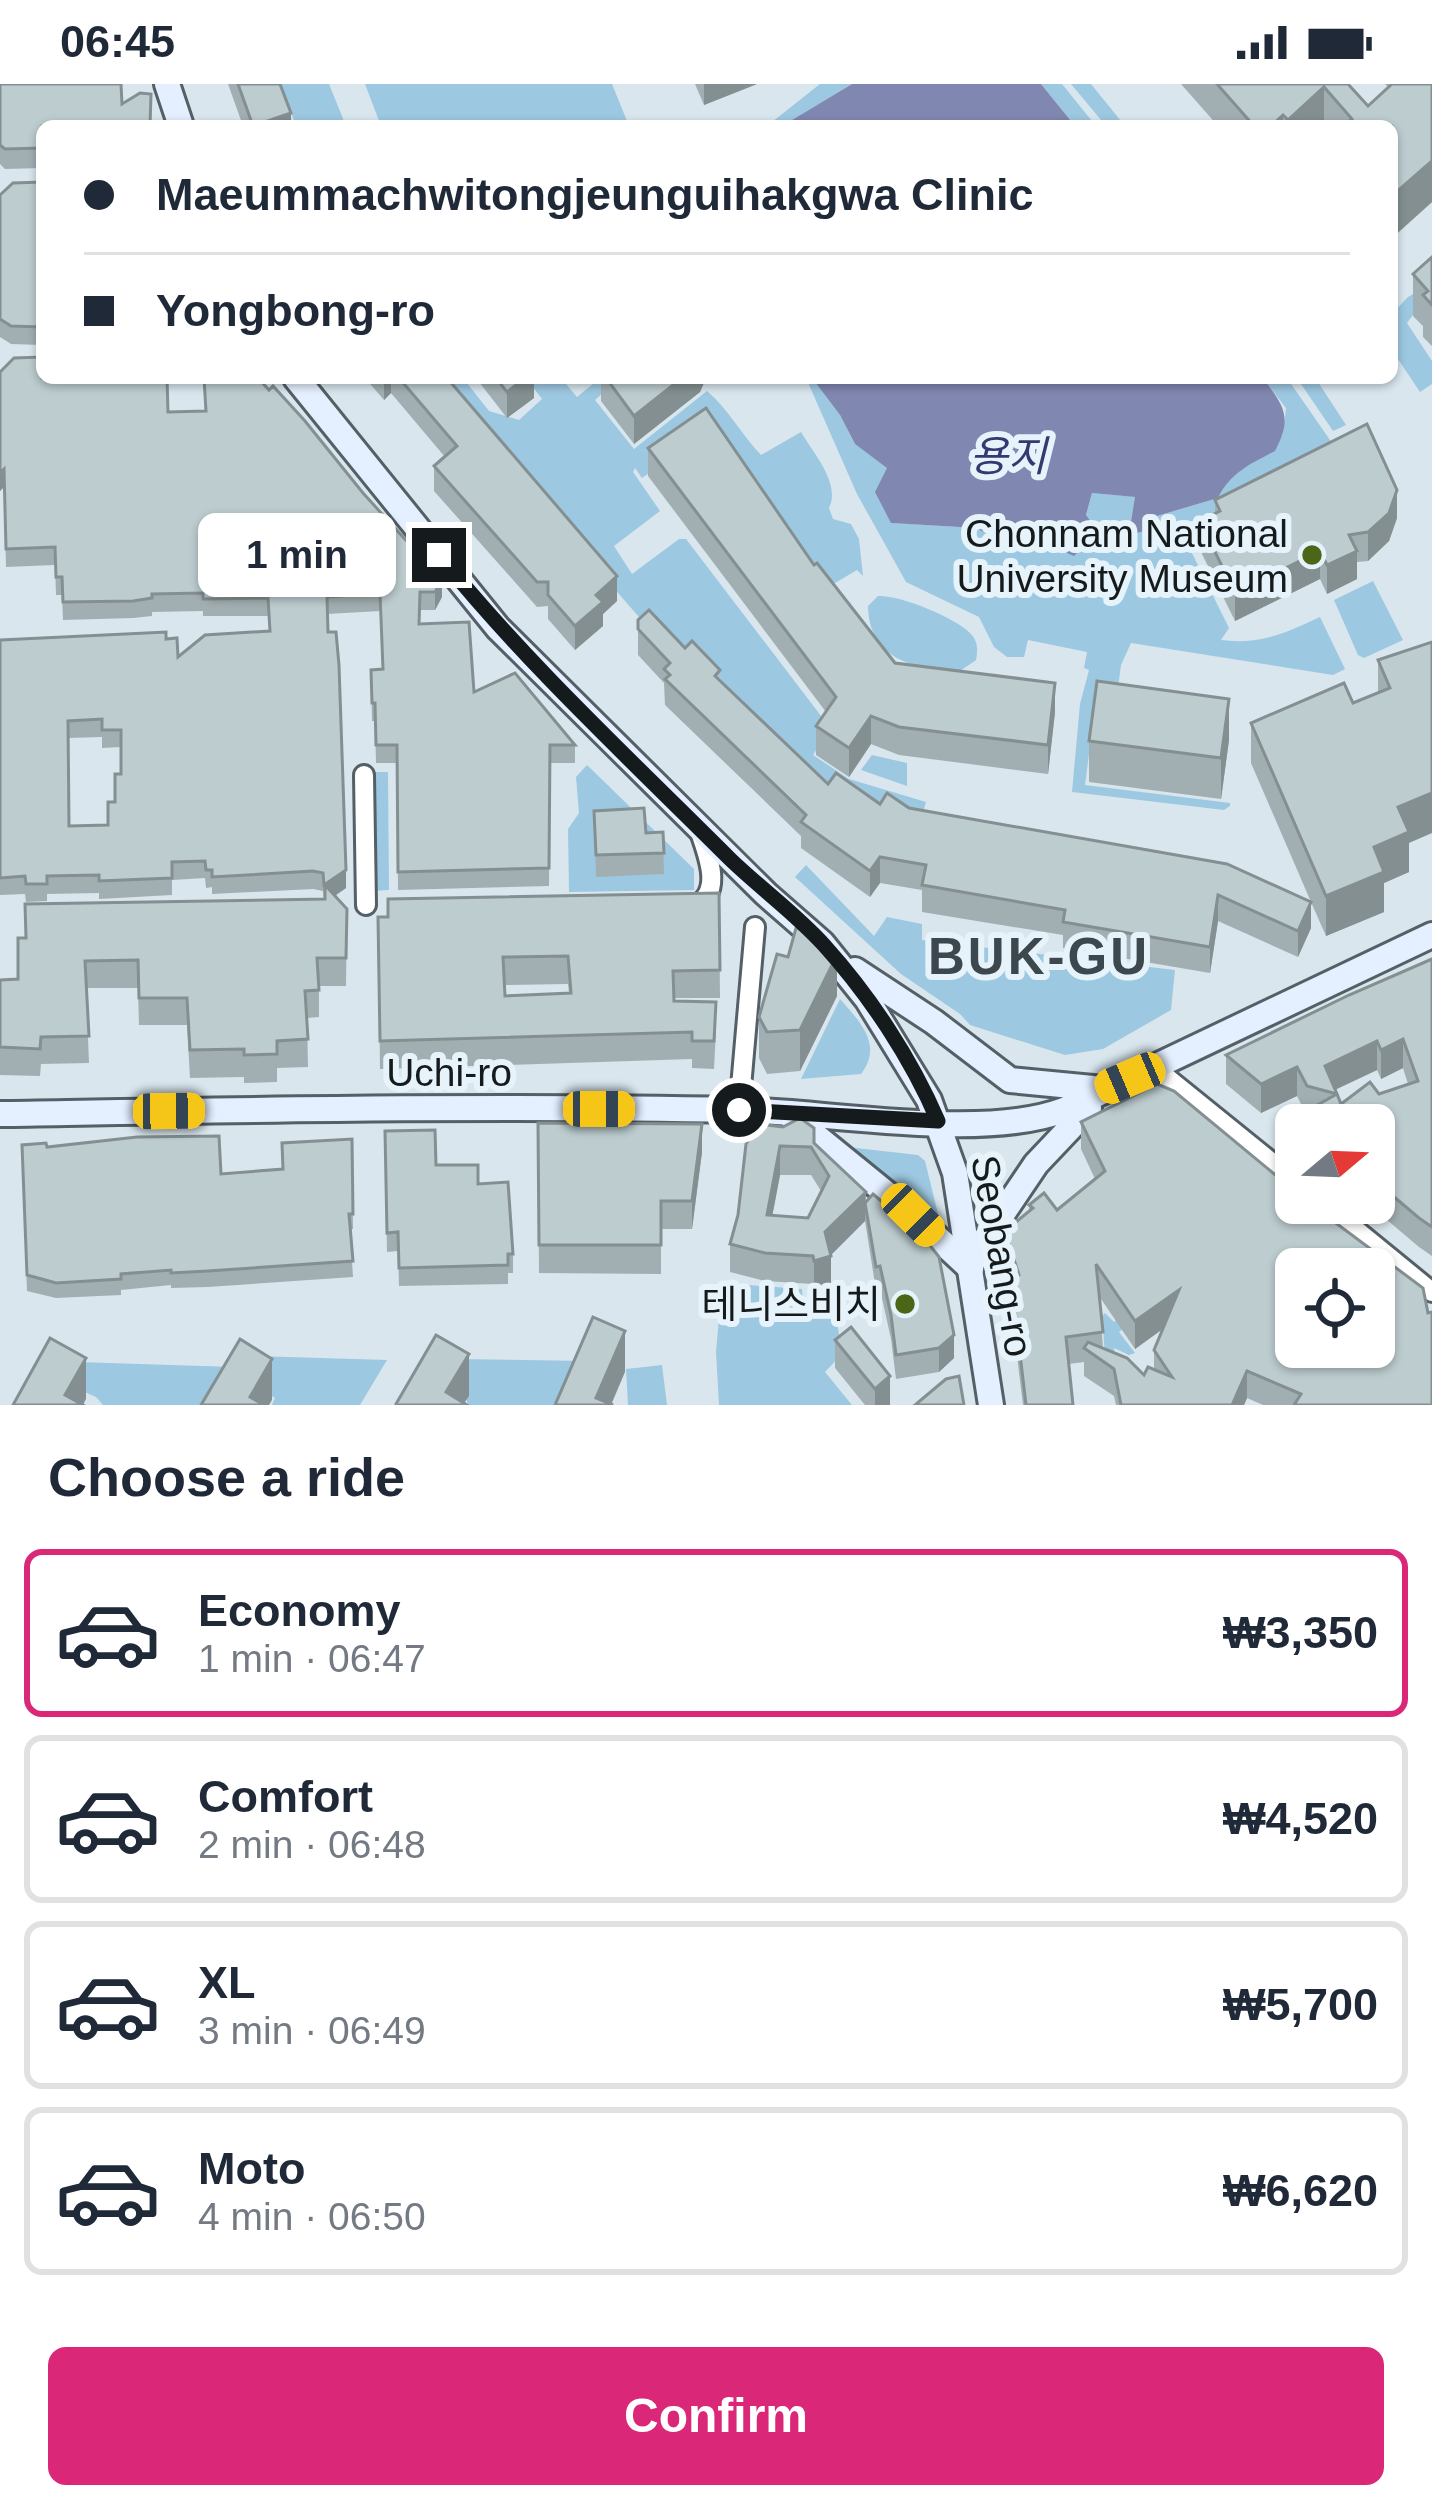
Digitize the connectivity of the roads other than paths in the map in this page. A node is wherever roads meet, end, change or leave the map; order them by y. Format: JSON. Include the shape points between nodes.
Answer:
{"nodes":[{"id":1,"x":167,"y":84,"type":"edge"},
{"id":2,"x":179,"y":120,"type":"edge"},
{"id":3,"x":301,"y":384,"type":"edge"},
{"id":4,"x":364,"y":776,"type":"dead end"},
{"id":5,"x":698,"y":827,"type":"junction"},
{"id":6,"x":366,"y":905,"type":"dead end"},
{"id":7,"x":689,"y":909,"type":"edge"},
{"id":8,"x":755,"y":927,"type":"dead end"},
{"id":9,"x":1432,"y":935,"type":"edge"},
{"id":10,"x":822,"y":943,"type":"junction"},
{"id":11,"x":1155,"y":1068,"type":"junction"},
{"id":12,"x":1105,"y":1089,"type":"junction"},
{"id":13,"x":739,"y":1110,"type":"junction"},
{"id":14,"x":786,"y":1112,"type":"junction"},
{"id":15,"x":0,"y":1114,"type":"edge"},
{"id":16,"x":938,"y":1121,"type":"junction"},
{"id":17,"x":1275,"y":1165,"type":"edge"},
{"id":18,"x":1349,"y":1224,"type":"edge"},
{"id":19,"x":971,"y":1269,"type":"junction"},
{"id":20,"x":1432,"y":1292,"type":"edge"},
{"id":21,"x":991,"y":1405,"type":"edge"}],
"edges":[{"from":1,"to":2,"type":"main road"},
{"from":3,"to":5,"type":"main road","via":[[498,628]]},
{"from":4,"to":6,"type":"street"},
{"from":5,"to":7,"type":"street","via":[[710,891]]},
{"from":5,"to":10,"type":"main road"},
{"from":8,"to":13,"type":"street"},
{"from":9,"to":11,"type":"main road","name":"Uchi-ro"},
{"from":10,"to":12,"type":"main road","via":[[1010,1080]]},
{"from":10,"to":16,"type":"main road","name":"Seobang-ro","via":[[880,1018]]},
{"from":11,"to":12,"type":"main road","name":"Uchi-ro"},
{"from":11,"to":17,"type":"street"},
{"from":12,"to":16,"type":"main road","name":"Uchi-ro","via":[[1046,1117]]},
{"from":12,"to":19,"type":"main road","via":[[1036,1164]]},
{"from":13,"to":14,"type":"main road","name":"Uchi-ro"},
{"from":13,"to":15,"type":"main road","name":"Uchi-ro"},
{"from":14,"to":16,"type":"main road","name":"Uchi-ro"},
{"from":14,"to":19,"type":"main road"},
{"from":16,"to":19,"type":"main road","name":"Seobang-ro"},
{"from":18,"to":20,"type":"street"},
{"from":19,"to":21,"type":"main road","name":"Seobang-ro"}]}
